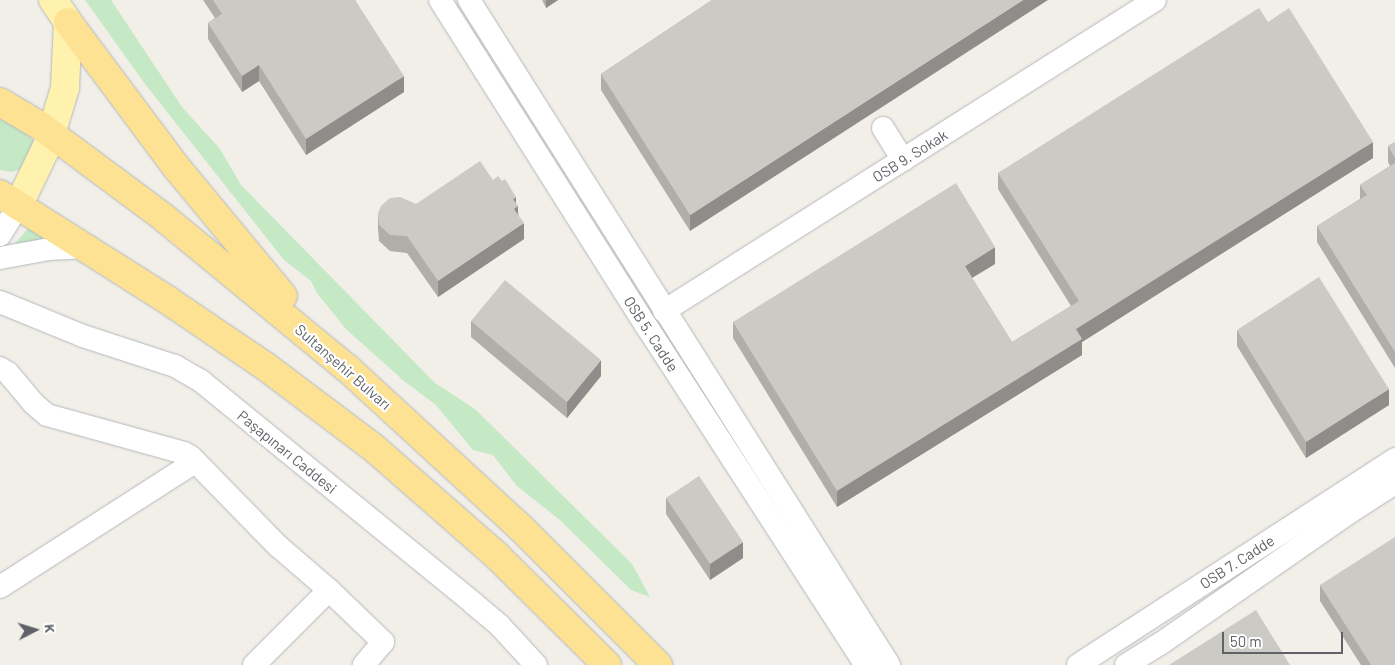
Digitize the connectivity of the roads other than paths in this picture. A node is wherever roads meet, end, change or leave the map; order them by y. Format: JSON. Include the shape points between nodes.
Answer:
{"nodes":[{"id":1,"x":440,"y":0,"type":"edge"},
{"id":2,"x":468,"y":0,"type":"edge"},
{"id":3,"x":1155,"y":0,"type":"edge"},
{"id":4,"x":60,"y":11,"type":"edge"},
{"id":5,"x":0,"y":102,"type":"edge"},
{"id":6,"x":884,"y":128,"type":"dead end"},
{"id":7,"x":51,"y":134,"type":"junction"},
{"id":8,"x":904,"y":160,"type":"junction"},
{"id":9,"x":9,"y":200,"type":"edge"},
{"id":10,"x":0,"y":235,"type":"edge"},
{"id":11,"x":82,"y":247,"type":"junction"},
{"id":12,"x":0,"y":258,"type":"edge"},
{"id":13,"x":0,"y":302,"type":"edge"},
{"id":14,"x":664,"y":311,"type":"junction"},
{"id":15,"x":0,"y":368,"type":"edge"},
{"id":16,"x":347,"y":368,"type":"junction"},
{"id":17,"x":1395,"y":459,"type":"edge"},
{"id":18,"x":195,"y":462,"type":"junction"},
{"id":19,"x":1395,"y":483,"type":"edge"},
{"id":20,"x":0,"y":587,"type":"edge"},
{"id":21,"x":329,"y":590,"type":"junction"},
{"id":22,"x":254,"y":665,"type":"edge"},
{"id":23,"x":364,"y":665,"type":"edge"},
{"id":24,"x":536,"y":665,"type":"edge"},
{"id":25,"x":607,"y":665,"type":"edge"},
{"id":26,"x":658,"y":665,"type":"edge"},
{"id":27,"x":866,"y":665,"type":"edge"},
{"id":28,"x":889,"y":665,"type":"edge"},
{"id":29,"x":1078,"y":665,"type":"edge"},
{"id":30,"x":1126,"y":665,"type":"edge"}],
"edges":[{"from":1,"to":27,"type":"street","name":"OSB 5. Cadde","via":[[641,319]]},
{"from":2,"to":14,"type":"street"},
{"from":3,"to":8,"type":"street","name":"OSB 9. Sokak"},
{"from":4,"to":7,"type":"main road","via":[[66,88]]},
{"from":4,"to":16,"type":"highway","via":[[177,168],[262,273]]},
{"from":5,"to":7,"type":"highway","name":"Sultanşehir Bulvarı"},
{"from":6,"to":8,"type":"street"},
{"from":7,"to":9,"type":"main road","via":[[33,177]]},
{"from":7,"to":16,"type":"highway","name":"Sultanşehir Bulvarı","via":[[212,255]]},
{"from":8,"to":14,"type":"street","name":"OSB 9. Sokak"},
{"from":9,"to":10,"type":"street"},
{"from":9,"to":11,"type":"highway"},
{"from":11,"to":12,"type":"street"},
{"from":11,"to":25,"type":"highway","via":[[265,366],[375,450],[496,555]]},
{"from":13,"to":24,"type":"street","name":"Paşapınarı Caddesi","via":[[83,336],[175,366],[201,381],[474,603]]},
{"from":14,"to":28,"type":"street"},
{"from":15,"to":18,"type":"street","via":[[48,415],[184,453]]},
{"from":16,"to":26,"type":"highway","name":"Sultanşehir Bulvarı","via":[[520,528]]},
{"from":17,"to":29,"type":"street","name":"OSB 7. Cadde"},
{"from":18,"to":20,"type":"street"},
{"from":18,"to":21,"type":"street","via":[[278,546]]},
{"from":19,"to":30,"type":"street","name":"OSB 7. Cadde"},
{"from":21,"to":22,"type":"street"},
{"from":21,"to":23,"type":"street","via":[[383,642]]}]}
